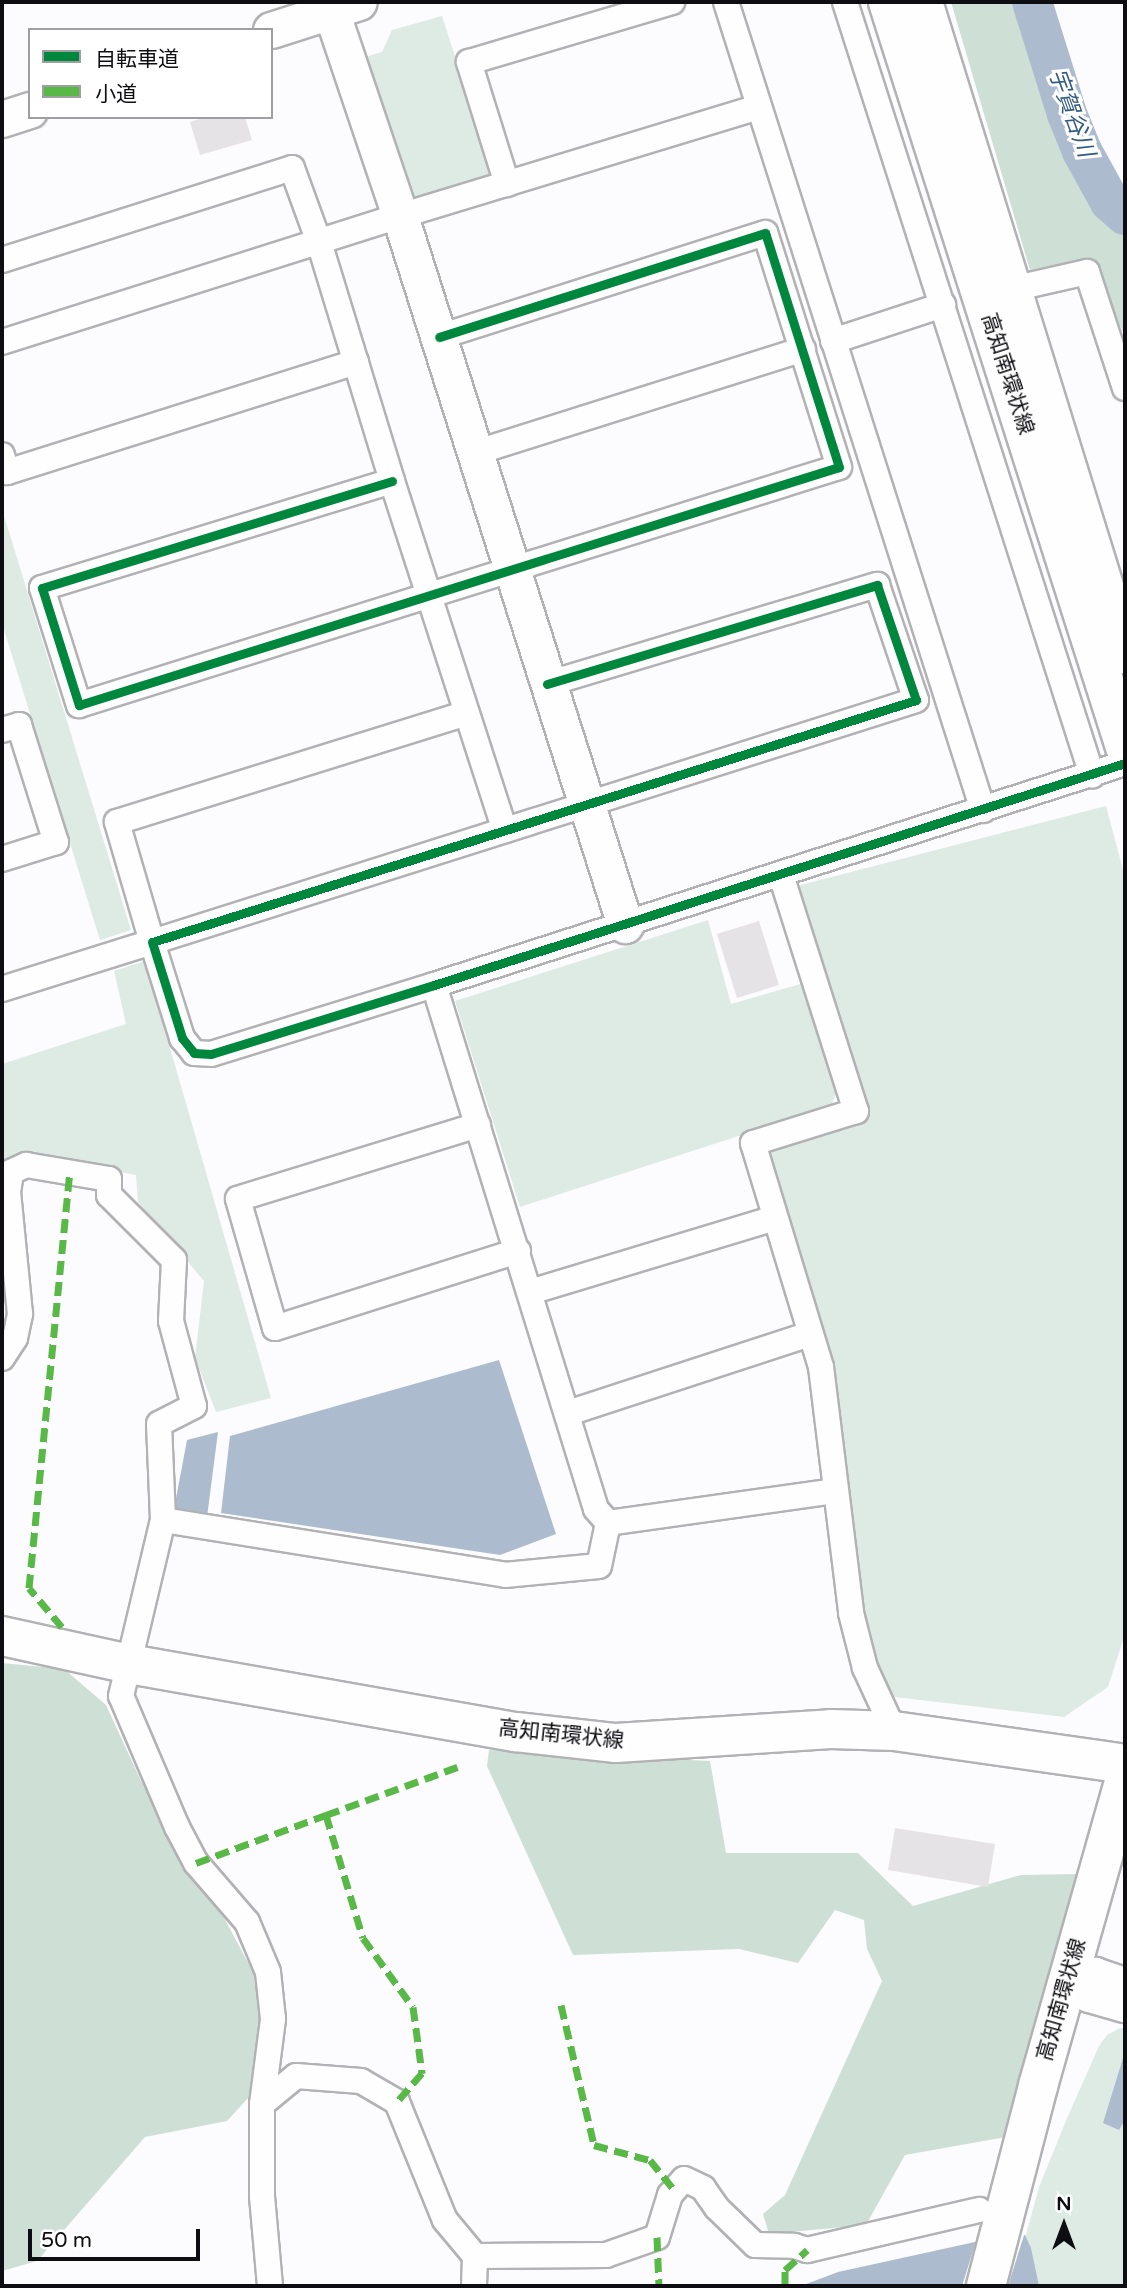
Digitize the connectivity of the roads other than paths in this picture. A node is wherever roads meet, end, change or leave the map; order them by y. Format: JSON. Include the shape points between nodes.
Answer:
{"nodes":[{"id":1,"x":672,"y":2,"type":"edge"},
{"id":2,"x":726,"y":2,"type":"edge"},
{"id":3,"x":845,"y":2,"type":"edge"},
{"id":4,"x":888,"y":2,"type":"edge"},
{"id":5,"x":923,"y":2,"type":"edge"},
{"id":6,"x":339,"y":4,"type":"edge"},
{"id":7,"x":273,"y":29,"type":"edge"},
{"id":8,"x":758,"y":107,"type":"junction"},
{"id":9,"x":28,"y":111,"type":"edge"},
{"id":10,"x":2,"y":119,"type":"edge"},
{"id":11,"x":508,"y":184,"type":"junction"},
{"id":12,"x":400,"y":216,"type":"junction"},
{"id":13,"x":319,"y":242,"type":"junction"},
{"id":14,"x":2,"y":260,"type":"edge"},
{"id":15,"x":1012,"y":289,"type":"junction"},
{"id":16,"x":943,"y":306,"type":"junction"},
{"id":17,"x":439,"y":337,"type":"junction"},
{"id":18,"x":833,"y":341,"type":"junction"},
{"id":19,"x":2,"y":342,"type":"edge"},
{"id":20,"x":803,"y":349,"type":"junction"},
{"id":21,"x":356,"y":362,"type":"junction"},
{"id":22,"x":1125,"y":388,"type":"edge"},
{"id":23,"x":474,"y":453,"type":"junction"},
{"id":24,"x":2,"y":455,"type":"edge"},
{"id":25,"x":392,"y":481,"type":"junction"},
{"id":26,"x":512,"y":571,"type":"junction"},
{"id":27,"x":431,"y":596,"type":"junction"},
{"id":28,"x":1125,"y":654,"type":"edge"},
{"id":29,"x":547,"y":684,"type":"junction"},
{"id":30,"x":466,"y":713,"type":"junction"},
{"id":31,"x":2,"y":730,"type":"edge"},
{"id":32,"x":1125,"y":747,"type":"edge"},
{"id":33,"x":1125,"y":763,"type":"edge"},
{"id":34,"x":1092,"y":775,"type":"junction"},
{"id":35,"x":586,"y":806,"type":"junction"},
{"id":36,"x":983,"y":810,"type":"junction"},
{"id":37,"x":505,"y":830,"type":"junction"},
{"id":38,"x":2,"y":859,"type":"edge"},
{"id":39,"x":781,"y":875,"type":"junction"},
{"id":40,"x":625,"y":925,"type":"junction"},
{"id":41,"x":152,"y":942,"type":"junction"},
{"id":42,"x":434,"y":985,"type":"junction"},
{"id":43,"x":2,"y":989,"type":"edge"},
{"id":44,"x":478,"y":1125,"type":"junction"},
{"id":45,"x":775,"y":1218,"type":"junction"},
{"id":46,"x":518,"y":1251,"type":"junction"},
{"id":47,"x":530,"y":1292,"type":"junction"},
{"id":48,"x":810,"y":1334,"type":"junction"},
{"id":49,"x":2,"y":1358,"type":"edge"},
{"id":50,"x":568,"y":1413,"type":"junction"},
{"id":51,"x":835,"y":1491,"type":"junction"},
{"id":52,"x":163,"y":1520,"type":"junction"},
{"id":53,"x":608,"y":1522,"type":"junction"},
{"id":54,"x":2,"y":1636,"type":"edge"},
{"id":55,"x":129,"y":1664,"type":"junction"},
{"id":56,"x":894,"y":1731,"type":"junction"},
{"id":57,"x":1125,"y":1764,"type":"edge"},
{"id":58,"x":1125,"y":1779,"type":"edge"},
{"id":59,"x":1125,"y":1879,"type":"edge"},
{"id":60,"x":1094,"y":1980,"type":"edge"},
{"id":61,"x":1125,"y":2004,"type":"edge"},
{"id":62,"x":262,"y":2104,"type":"junction"},
{"id":63,"x":992,"y":2216,"type":"junction"},
{"id":64,"x":475,"y":2256,"type":"junction"},
{"id":65,"x":270,"y":2286,"type":"edge"},
{"id":66,"x":474,"y":2286,"type":"edge"},
{"id":67,"x":986,"y":2286,"type":"edge"}],
"edges":[{"from":1,"to":11,"type":"street","via":[[469,62]]},
{"from":2,"to":8,"type":"street"},
{"from":3,"to":16,"type":"street"},
{"from":4,"to":32,"type":"main road","name":"高知南環状線"},
{"from":5,"to":15,"type":"main road","name":"高知南環状線"},
{"from":6,"to":7,"type":"street"},
{"from":6,"to":12,"type":"street"},
{"from":8,"to":11,"type":"street"},
{"from":8,"to":18,"type":"street"},
{"from":9,"to":10,"type":"street"},
{"from":11,"to":12,"type":"street"},
{"from":12,"to":13,"type":"street"},
{"from":12,"to":17,"type":"street"},
{"from":13,"to":14,"type":"street","via":[[292,168]]},
{"from":13,"to":19,"type":"street"},
{"from":13,"to":21,"type":"street"},
{"from":15,"to":22,"type":"street","via":[[1087,272]]},
{"from":15,"to":28,"type":"main road","name":"高知南環状線"},
{"from":16,"to":18,"type":"street"},
{"from":16,"to":34,"type":"street"},
{"from":17,"to":20,"type":"street","via":[[765,233]]},
{"from":17,"to":23,"type":"street"},
{"from":18,"to":36,"type":"street"},
{"from":20,"to":23,"type":"street"},
{"from":20,"to":26,"type":"street","via":[[839,467]]},
{"from":21,"to":24,"type":"street","via":[[7,472]]},
{"from":21,"to":25,"type":"street"},
{"from":23,"to":26,"type":"street"},
{"from":25,"to":27,"type":"street"},
{"from":25,"to":27,"type":"street","via":[[42,588],[79,705]]},
{"from":26,"to":27,"type":"street"},
{"from":26,"to":29,"type":"street"},
{"from":27,"to":30,"type":"street"},
{"from":29,"to":35,"type":"street"},
{"from":29,"to":35,"type":"street","via":[[877,585],[916,700]]},
{"from":30,"to":37,"type":"street"},
{"from":30,"to":41,"type":"street","via":[[117,822]]},
{"from":31,"to":38,"type":"street","via":[[19,725],[56,842]]},
{"from":33,"to":34,"type":"street"},
{"from":34,"to":36,"type":"street"},
{"from":35,"to":37,"type":"street"},
{"from":35,"to":40,"type":"street"},
{"from":36,"to":39,"type":"street"},
{"from":37,"to":41,"type":"street"},
{"from":39,"to":40,"type":"street"},
{"from":39,"to":45,"type":"street","via":[[856,1111],[753,1143]]},
{"from":40,"to":42,"type":"street"},
{"from":41,"to":42,"type":"street","via":[[182,1038],[194,1053],[212,1054]]},
{"from":41,"to":43,"type":"street"},
{"from":42,"to":44,"type":"street"},
{"from":44,"to":46,"type":"street"},
{"from":44,"to":46,"type":"street","via":[[237,1199],[275,1328]]},
{"from":45,"to":47,"type":"street"},
{"from":45,"to":48,"type":"street"},
{"from":46,"to":47,"type":"street"},
{"from":47,"to":50,"type":"street"},
{"from":48,"to":50,"type":"street"},
{"from":48,"to":51,"type":"street","via":[[821,1367]]},
{"from":49,"to":52,"type":"street","via":[[15,1338],[20,1314],[8,1192],[11,1172],[26,1166],[109,1180],[109,1195],[174,1260],[171,1321],[194,1406],[159,1424]]},
{"from":50,"to":53,"type":"street","via":[[596,1509]]},
{"from":51,"to":53,"type":"street"},
{"from":51,"to":56,"type":"street","via":[[865,1668]]},
{"from":52,"to":53,"type":"street","via":[[505,1575],[599,1566]]},
{"from":52,"to":55,"type":"street"},
{"from":54,"to":55,"type":"main road","name":"高知南環状線"},
{"from":55,"to":56,"type":"main road","name":"高知南環状線","via":[[516,1732],[616,1743],[831,1729]]},
{"from":55,"to":62,"type":"street","via":[[121,1696],[177,1827],[196,1863],[247,1922],[268,1972],[273,2019]]},
{"from":56,"to":57,"type":"main road","name":"高知南環状線"},
{"from":58,"to":60,"type":"main road","name":"高知南環状線"},
{"from":59,"to":60,"type":"main road","name":"高知南環状線"},
{"from":60,"to":61,"type":"street"},
{"from":60,"to":63,"type":"main road","name":"高知南環状線"},
{"from":62,"to":64,"type":"street","via":[[296,2077],[361,2081],[397,2102],[445,2220]]},
{"from":62,"to":65,"type":"street","via":[[262,2196]]},
{"from":63,"to":64,"type":"street","via":[[807,2250],[755,2245],[703,2188],[684,2179],[670,2195],[657,2237],[606,2255]]},
{"from":63,"to":67,"type":"main road","name":"高知南環状線"},
{"from":64,"to":66,"type":"street"}]}
